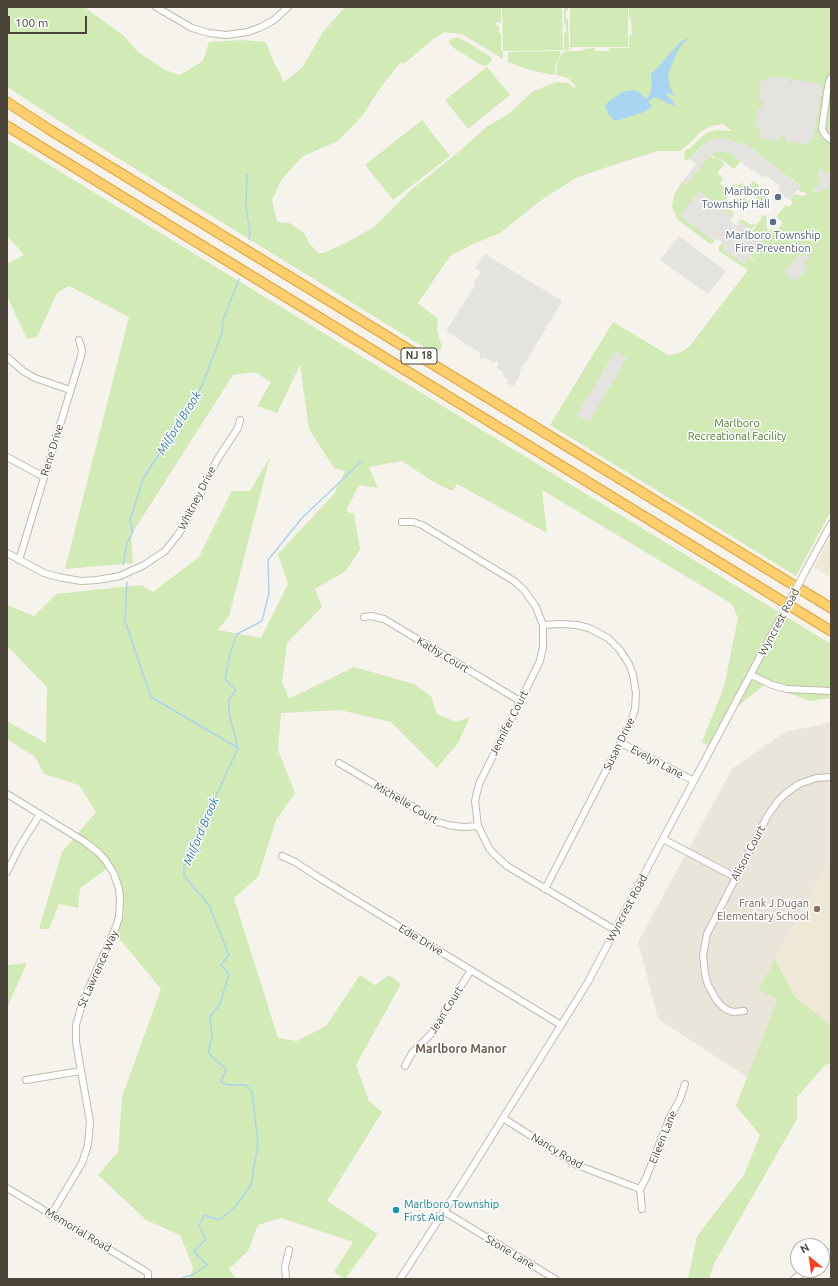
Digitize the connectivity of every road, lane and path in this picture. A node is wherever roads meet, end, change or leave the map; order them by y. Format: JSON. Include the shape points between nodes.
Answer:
{"nodes":[{"id":1,"x":156,"y":7,"type":"edge"},
{"id":2,"x":288,"y":7,"type":"edge"},
{"id":3,"x":831,"y":78,"type":"edge"},
{"id":4,"x":7,"y":102,"type":"edge"},
{"id":5,"x":7,"y":126,"type":"edge"},
{"id":6,"x":831,"y":140,"type":"edge"},
{"id":7,"x":79,"y":340,"type":"dead end"},
{"id":8,"x":7,"y":357,"type":"edge"},
{"id":9,"x":70,"y":390,"type":"junction"},
{"id":10,"x":240,"y":420,"type":"dead end"},
{"id":11,"x":7,"y":457,"type":"edge"},
{"id":12,"x":44,"y":477,"type":"junction"},
{"id":13,"x":402,"y":522,"type":"dead end"},
{"id":14,"x":831,"y":524,"type":"edge"},
{"id":15,"x":7,"y":553,"type":"edge"},
{"id":16,"x":19,"y":560,"type":"junction"},
{"id":17,"x":831,"y":608,"type":"edge"},
{"id":18,"x":364,"y":617,"type":"dead end"},
{"id":19,"x":543,"y":625,"type":"junction"},
{"id":20,"x":831,"y":632,"type":"edge"},
{"id":21,"x":751,"y":675,"type":"junction"},
{"id":22,"x":831,"y":691,"type":"edge"},
{"id":23,"x":520,"y":701,"type":"junction"},
{"id":24,"x":621,"y":743,"type":"junction"},
{"id":25,"x":339,"y":763,"type":"dead end"},
{"id":26,"x":831,"y":776,"type":"edge"},
{"id":27,"x":694,"y":781,"type":"junction"},
{"id":28,"x":7,"y":794,"type":"edge"},
{"id":29,"x":40,"y":814,"type":"junction"},
{"id":30,"x":478,"y":826,"type":"junction"},
{"id":31,"x":663,"y":839,"type":"junction"},
{"id":32,"x":282,"y":856,"type":"dead end"},
{"id":33,"x":7,"y":872,"type":"edge"},
{"id":34,"x":735,"y":877,"type":"junction"},
{"id":35,"x":545,"y":889,"type":"junction"},
{"id":36,"x":615,"y":930,"type":"junction"},
{"id":37,"x":470,"y":970,"type":"junction"},
{"id":38,"x":744,"y":1011,"type":"dead end"},
{"id":39,"x":561,"y":1025,"type":"junction"},
{"id":40,"x":405,"y":1066,"type":"dead end"},
{"id":41,"x":81,"y":1071,"type":"junction"},
{"id":42,"x":26,"y":1080,"type":"dead end"},
{"id":43,"x":685,"y":1084,"type":"dead end"},
{"id":44,"x":503,"y":1118,"type":"junction"},
{"id":45,"x":7,"y":1188,"type":"edge"},
{"id":46,"x":640,"y":1189,"type":"junction"},
{"id":47,"x":642,"y":1209,"type":"dead end"},
{"id":48,"x":445,"y":1212,"type":"junction"},
{"id":49,"x":52,"y":1215,"type":"junction"},
{"id":50,"x":289,"y":1250,"type":"dead end"},
{"id":51,"x":148,"y":1276,"type":"edge"},
{"id":52,"x":286,"y":1279,"type":"edge"},
{"id":53,"x":400,"y":1279,"type":"edge"},
{"id":54,"x":555,"y":1279,"type":"edge"}],
"edges":[{"from":1,"to":2,"type":"street","via":[[192,28],[220,35],[254,30],[274,20]]},
{"from":3,"to":6,"type":"street","via":[[826,92],[822,129]]},
{"from":4,"to":17,"type":"highway","number":"NJ 18"},
{"from":5,"to":20,"type":"highway","number":"NJ 18"},
{"from":7,"to":9,"type":"street","name":"Rene Drive","via":[[81,356]]},
{"from":8,"to":9,"type":"street","via":[[35,378]]},
{"from":9,"to":12,"type":"street","name":"Rene Drive"},
{"from":10,"to":16,"type":"street","name":"Whitney Drive","via":[[186,524],[170,545],[154,559],[120,576],[87,581],[51,575]]},
{"from":11,"to":12,"type":"street"},
{"from":12,"to":16,"type":"street","name":"Rene Drive"},
{"from":13,"to":19,"type":"street","name":"Jennifer Court","via":[[422,525],[514,581],[532,600]]},
{"from":14,"to":21,"type":"street","name":"Wyncrest Road","bridge":true},
{"from":15,"to":16,"type":"street","name":"Whitney Drive"},
{"from":18,"to":23,"type":"street","name":"Kathy Court","via":[[376,616],[384,619]]},
{"from":19,"to":23,"type":"street","name":"Jennifer Court","via":[[540,661]]},
{"from":19,"to":24,"type":"street","name":"Susan Drive","via":[[569,624],[589,628],[608,638],[623,654],[633,675],[636,699],[631,722]]},
{"from":21,"to":22,"type":"street","via":[[787,689]]},
{"from":21,"to":27,"type":"street","name":"Wyncrest Road"},
{"from":23,"to":30,"type":"street","name":"Jennifer Court","via":[[479,784],[475,801]]},
{"from":24,"to":27,"type":"street","name":"Evelyn Lane"},
{"from":24,"to":35,"type":"street","name":"Susan Drive"},
{"from":25,"to":30,"type":"street","name":"Michelle Court","via":[[438,822],[464,827]]},
{"from":26,"to":34,"type":"street","name":"Alison Court","via":[[804,782],[791,789],[778,801]]},
{"from":27,"to":31,"type":"street","name":"Wyncrest Road"},
{"from":28,"to":29,"type":"street","name":"St Lawrence Way"},
{"from":29,"to":33,"type":"street"},
{"from":29,"to":41,"type":"street","name":"St Lawrence Way","via":[[98,852],[110,867],[119,889],[120,907],[116,927],[78,1015],[76,1038]]},
{"from":30,"to":35,"type":"street","name":"Jennifer Court","via":[[484,840],[497,857]]},
{"from":31,"to":34,"type":"street"},
{"from":31,"to":36,"type":"street","name":"Wyncrest Road"},
{"from":32,"to":37,"type":"street","name":"Edie Drive"},
{"from":34,"to":38,"type":"street","name":"Alison Court","via":[[707,934],[703,948],[703,963],[708,985],[722,1007],[733,1012]]},
{"from":35,"to":36,"type":"street","name":"Jennifer Court"},
{"from":36,"to":39,"type":"street","name":"Wyncrest Road","via":[[588,982]]},
{"from":37,"to":39,"type":"street","name":"Edie Drive"},
{"from":37,"to":40,"type":"street","name":"Jean Court","via":[[432,1033],[412,1053]]},
{"from":39,"to":44,"type":"street","name":"Wyncrest Road"},
{"from":41,"to":42,"type":"street"},
{"from":41,"to":49,"type":"street","name":"St Lawrence Way","via":[[90,1122],[88,1145],[82,1163]]},
{"from":43,"to":46,"type":"street","name":"Eileen Lane"},
{"from":44,"to":46,"type":"street","name":"Nancy Road","via":[[578,1165]]},
{"from":44,"to":48,"type":"street","name":"Wyncrest Road"},
{"from":45,"to":49,"type":"street","name":"Memorial Road"},
{"from":46,"to":47,"type":"street"},
{"from":48,"to":53,"type":"street","name":"Wyncrest Road"},
{"from":48,"to":54,"type":"street","name":"Stone Lane"},
{"from":49,"to":51,"type":"street","name":"Memorial Road"},
{"from":50,"to":52,"type":"street","via":[[284,1267]]}]}
